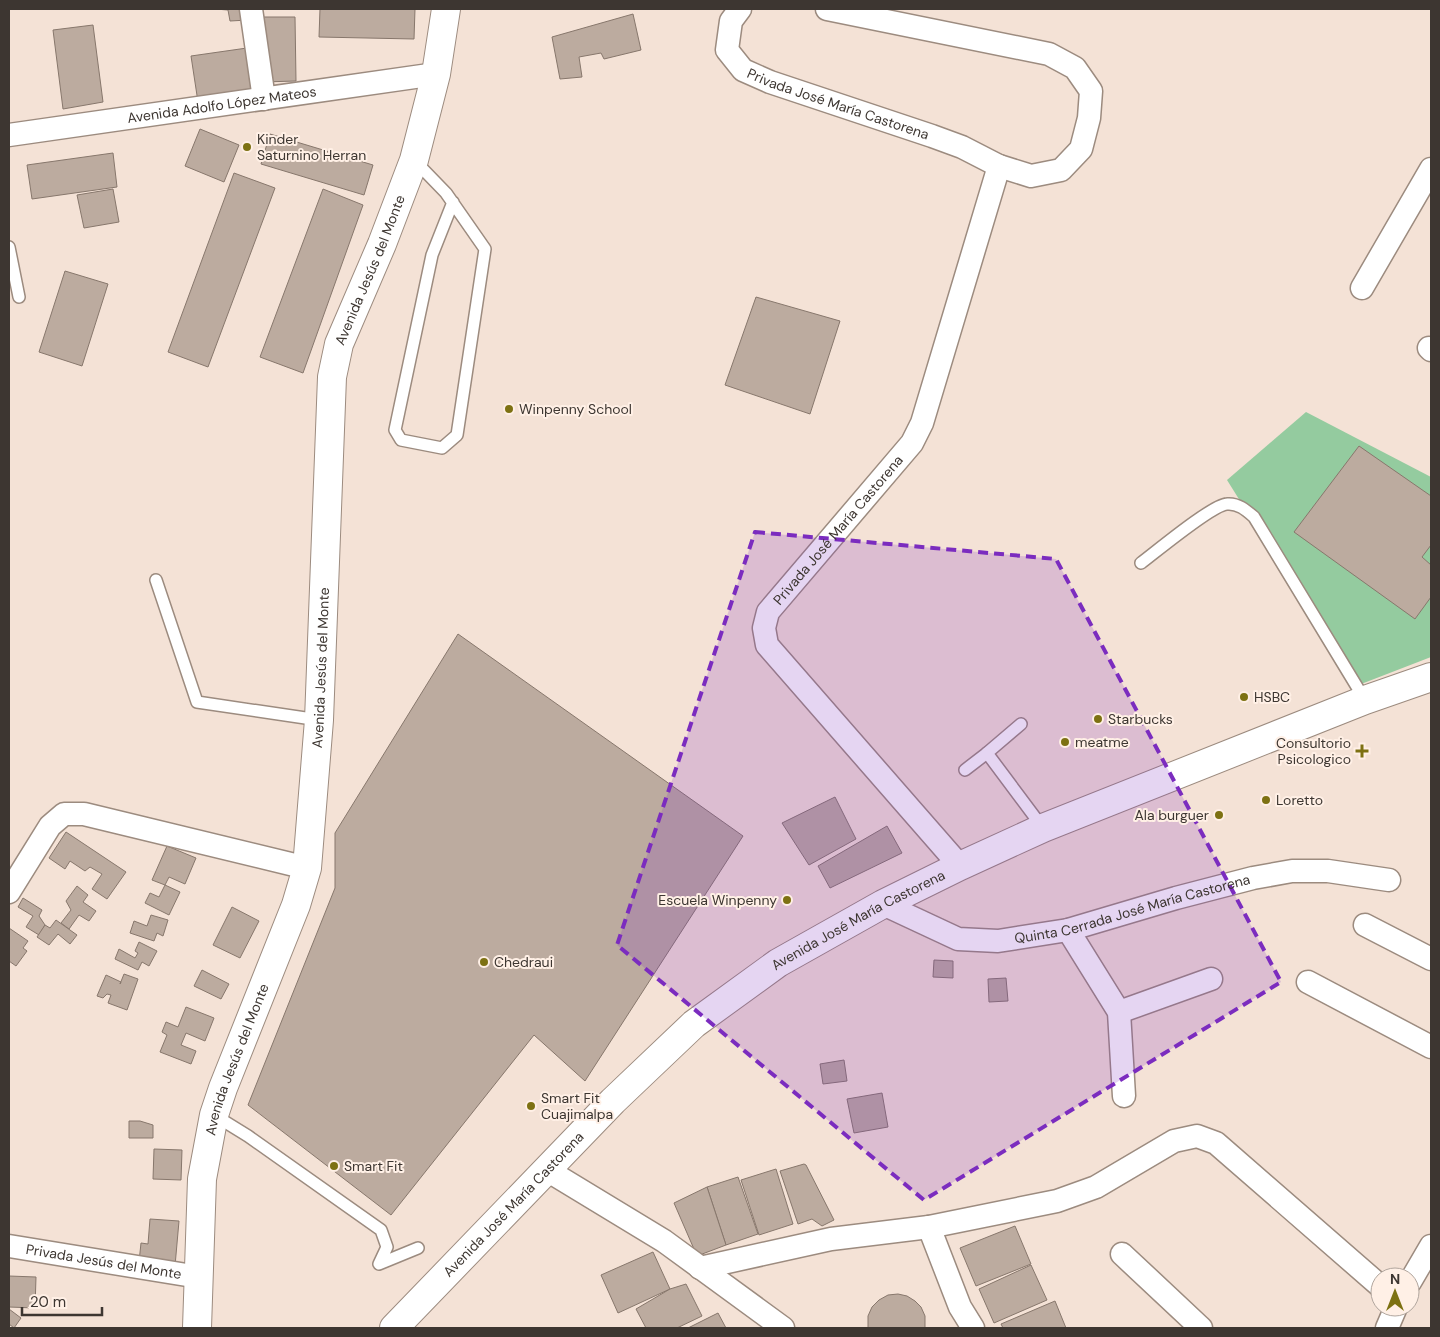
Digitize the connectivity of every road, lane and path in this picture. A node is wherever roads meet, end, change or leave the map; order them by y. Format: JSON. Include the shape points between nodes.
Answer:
{"nodes":[{"id":1,"x":251,"y":9,"type":"edge"},
{"id":2,"x":446,"y":9,"type":"edge"},
{"id":3,"x":740,"y":9,"type":"edge"},
{"id":4,"x":827,"y":9,"type":"edge"},
{"id":5,"x":436,"y":74,"type":"junction"},
{"id":6,"x":264,"y":98,"type":"junction"},
{"id":7,"x":9,"y":135,"type":"edge"},
{"id":8,"x":414,"y":160,"type":"junction"},
{"id":9,"x":999,"y":166,"type":"junction"},
{"id":10,"x":1431,"y":169,"type":"edge"},
{"id":11,"x":452,"y":202,"type":"junction"},
{"id":12,"x":9,"y":247,"type":"edge"},
{"id":13,"x":1362,"y":288,"type":"dead end"},
{"id":14,"x":19,"y":297,"type":"dead end"},
{"id":15,"x":1141,"y":563,"type":"dead end"},
{"id":16,"x":156,"y":580,"type":"dead end"},
{"id":17,"x":1431,"y":677,"type":"edge"},
{"id":18,"x":1365,"y":700,"type":"junction"},
{"id":19,"x":318,"y":720,"type":"junction"},
{"id":20,"x":1021,"y":724,"type":"dead end"},
{"id":21,"x":988,"y":753,"type":"junction"},
{"id":22,"x":965,"y":770,"type":"dead end"},
{"id":23,"x":1043,"y":828,"type":"junction"},
{"id":24,"x":960,"y":866,"type":"junction"},
{"id":25,"x":307,"y":868,"type":"junction"},
{"id":26,"x":1389,"y":880,"type":"dead end"},
{"id":27,"x":9,"y":892,"type":"edge"},
{"id":28,"x":883,"y":904,"type":"junction"},
{"id":29,"x":1366,"y":924,"type":"dead end"},
{"id":30,"x":1068,"y":930,"type":"junction"},
{"id":31,"x":1431,"y":959,"type":"edge"},
{"id":32,"x":1211,"y":979,"type":"dead end"},
{"id":33,"x":1308,"y":982,"type":"dead end"},
{"id":34,"x":1118,"y":1012,"type":"junction"},
{"id":35,"x":1431,"y":1047,"type":"edge"},
{"id":36,"x":1124,"y":1096,"type":"dead end"},
{"id":37,"x":214,"y":1115,"type":"junction"},
{"id":38,"x":547,"y":1170,"type":"junction"},
{"id":39,"x":929,"y":1227,"type":"junction"},
{"id":40,"x":9,"y":1246,"type":"edge"},
{"id":41,"x":1431,"y":1246,"type":"edge"},
{"id":42,"x":418,"y":1248,"type":"dead end"},
{"id":43,"x":1122,"y":1254,"type":"dead end"},
{"id":44,"x":1419,"y":1267,"type":"edge"},
{"id":45,"x":700,"y":1268,"type":"junction"},
{"id":46,"x":199,"y":1276,"type":"junction"},
{"id":47,"x":1370,"y":1277,"type":"edge"},
{"id":48,"x":197,"y":1328,"type":"edge"},
{"id":49,"x":394,"y":1328,"type":"edge"},
{"id":50,"x":783,"y":1328,"type":"edge"},
{"id":51,"x":973,"y":1328,"type":"edge"},
{"id":52,"x":1200,"y":1328,"type":"edge"}],
"edges":[{"from":1,"to":6,"type":"street"},
{"from":2,"to":5,"type":"street","name":"Avenida Jesús del Monte"},
{"from":3,"to":9,"type":"street","name":"Privada José María Castorena","via":[[731,21],[727,50],[743,70],[962,147]]},
{"from":4,"to":9,"type":"street","name":"Privada José María Castorena","via":[[1049,54],[1075,68],[1091,91],[1089,118],[1081,149],[1061,170],[1031,176]]},
{"from":5,"to":6,"type":"street","name":"Avenida Adolfo López Mateos"},
{"from":5,"to":8,"type":"street","name":"Avenida Jesús del Monte"},
{"from":6,"to":7,"type":"street","name":"Avenida Adolfo López Mateos"},
{"from":8,"to":11,"type":"lane"},
{"from":8,"to":19,"type":"street","name":"Avenida Jesús del Monte","via":[[339,344],[332,376]]},
{"from":9,"to":24,"type":"street","name":"Privada José María Castorena","via":[[922,423],[912,443],[768,612],[764,628],[767,645]]},
{"from":10,"to":13,"type":"street"},
{"from":11,"to":11,"type":"lane","via":[[485,249],[457,435],[442,448],[401,440],[395,430],[432,255]]},
{"from":12,"to":14,"type":"lane"},
{"from":15,"to":18,"type":"lane","via":[[1213,509],[1227,504],[1242,507],[1254,517]]},
{"from":16,"to":19,"type":"lane","via":[[197,702]]},
{"from":17,"to":18,"type":"street","name":"Avenida José María Castorena"},
{"from":18,"to":23,"type":"street","name":"Avenida José María Castorena"},
{"from":19,"to":25,"type":"street","name":"Avenida Jesús del Monte"},
{"from":20,"to":21,"type":"lane"},
{"from":21,"to":22,"type":"lane"},
{"from":21,"to":23,"type":"lane"},
{"from":23,"to":24,"type":"street","name":"Avenida José María Castorena"},
{"from":24,"to":28,"type":"street","name":"Avenida José María Castorena"},
{"from":25,"to":27,"type":"street","via":[[84,814],[64,814],[50,826]]},
{"from":25,"to":37,"type":"street","name":"Avenida Jesús del Monte","via":[[296,905]]},
{"from":26,"to":30,"type":"street","name":"Quinta Cerrada José María Castorena","via":[[1328,871],[1292,871],[1176,898]]},
{"from":28,"to":30,"type":"street","name":"Quinta Cerrada José María Castorena","via":[[958,939],[998,942]]},
{"from":28,"to":38,"type":"street","name":"Avenida José María Castorena","via":[[778,963],[694,1024]]},
{"from":29,"to":31,"type":"street"},
{"from":30,"to":34,"type":"street"},
{"from":32,"to":34,"type":"street"},
{"from":33,"to":35,"type":"street"},
{"from":34,"to":36,"type":"street"},
{"from":37,"to":42,"type":"lane","via":[[381,1230],[387,1247],[379,1264]]},
{"from":37,"to":46,"type":"street","name":"Avenida Jesús del Monte","via":[[202,1179]]},
{"from":38,"to":45,"type":"street","via":[[664,1241]]},
{"from":38,"to":49,"type":"street","name":"Avenida José María Castorena"},
{"from":39,"to":45,"type":"street","via":[[831,1239]]},
{"from":39,"to":47,"type":"street","via":[[1057,1201],[1096,1187],[1174,1141],[1197,1136],[1216,1143]]},
{"from":39,"to":51,"type":"street","via":[[960,1307]]},
{"from":40,"to":46,"type":"street","name":"Privada Jesús del Monte"},
{"from":41,"to":44,"type":"street"},
{"from":43,"to":52,"type":"street"},
{"from":45,"to":50,"type":"street"},
{"from":46,"to":48,"type":"street","name":"Avenida Jesús del Monte"}]}
